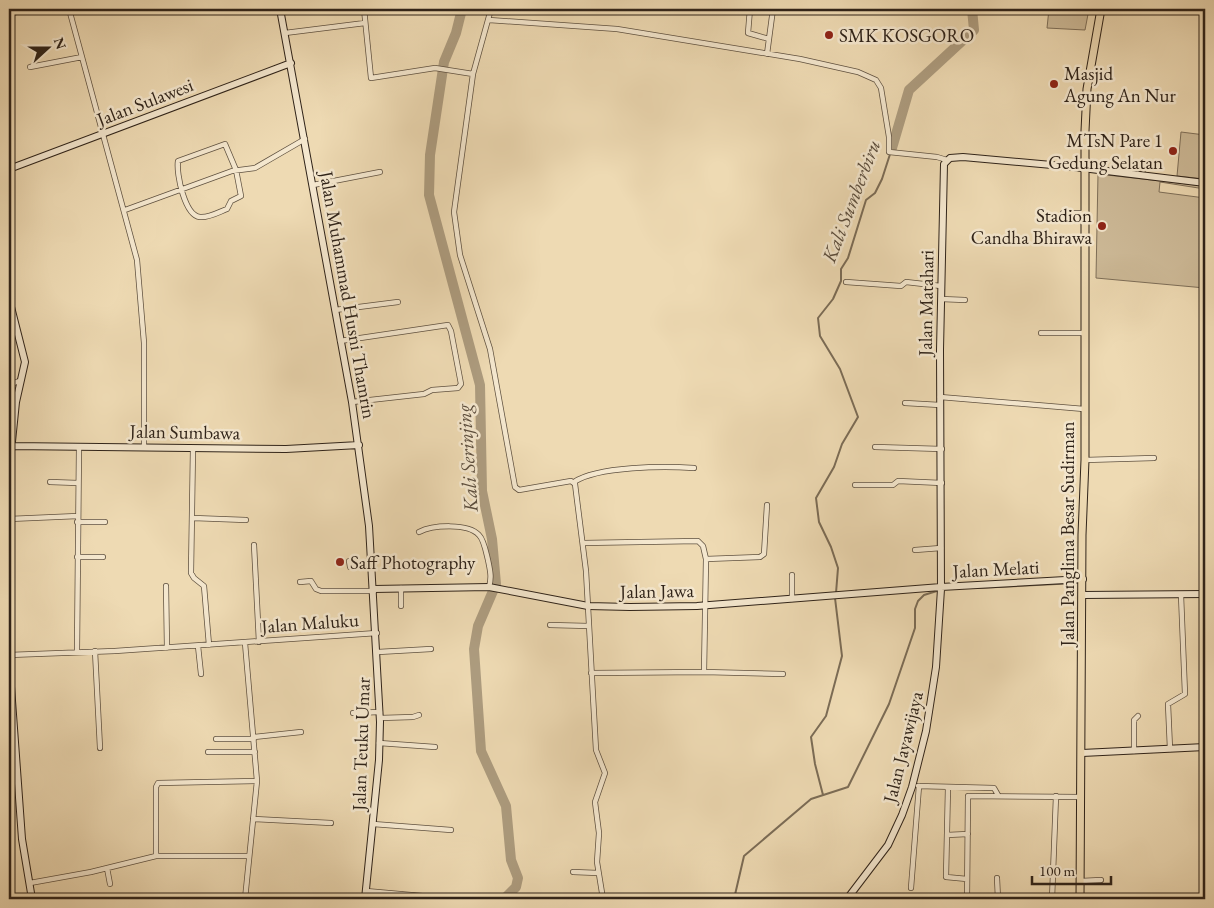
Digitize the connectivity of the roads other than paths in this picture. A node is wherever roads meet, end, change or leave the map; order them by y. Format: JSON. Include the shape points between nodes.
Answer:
{"nodes":[{"id":1,"x":32,"y":9,"type":"edge"},
{"id":2,"x":69,"y":9,"type":"edge"},
{"id":3,"x":280,"y":9,"type":"edge"},
{"id":4,"x":364,"y":9,"type":"edge"},
{"id":5,"x":491,"y":9,"type":"edge"},
{"id":6,"x":750,"y":9,"type":"edge"},
{"id":7,"x":773,"y":9,"type":"edge"},
{"id":8,"x":1101,"y":9,"type":"edge"},
{"id":9,"x":9,"y":12,"type":"edge"},
{"id":10,"x":489,"y":20,"type":"junction"},
{"id":11,"x":365,"y":23,"type":"junction"},
{"id":12,"x":285,"y":33,"type":"junction"},
{"id":13,"x":769,"y":39,"type":"junction"},
{"id":14,"x":767,"y":54,"type":"junction"},
{"id":15,"x":82,"y":57,"type":"junction"},
{"id":16,"x":291,"y":62,"type":"junction"},
{"id":17,"x":30,"y":67,"type":"dead end"},
{"id":18,"x":470,"y":73,"type":"junction"},
{"id":19,"x":102,"y":134,"type":"junction"},
{"id":20,"x":305,"y":140,"type":"junction"},
{"id":21,"x":946,"y":160,"type":"junction"},
{"id":22,"x":1084,"y":168,"type":"junction"},
{"id":23,"x":9,"y":169,"type":"edge"},
{"id":24,"x":236,"y":170,"type":"junction"},
{"id":25,"x":380,"y":172,"type":"dead end"},
{"id":26,"x":1205,"y":183,"type":"edge"},
{"id":27,"x":313,"y":185,"type":"junction"},
{"id":28,"x":182,"y":189,"type":"junction"},
{"id":29,"x":125,"y":210,"type":"junction"},
{"id":30,"x":1084,"y":212,"type":"junction"},
{"id":31,"x":1063,"y":213,"type":"dead end"},
{"id":32,"x":846,"y":282,"type":"dead end"},
{"id":33,"x":941,"y":286,"type":"junction"},
{"id":34,"x":9,"y":299,"type":"edge"},
{"id":35,"x":940,"y":299,"type":"junction"},
{"id":36,"x":965,"y":300,"type":"dead end"},
{"id":37,"x":398,"y":302,"type":"dead end"},
{"id":38,"x":335,"y":310,"type":"junction"},
{"id":39,"x":1041,"y":333,"type":"dead end"},
{"id":40,"x":1083,"y":333,"type":"junction"},
{"id":41,"x":340,"y":341,"type":"junction"},
{"id":42,"x":19,"y":381,"type":"junction"},
{"id":43,"x":9,"y":385,"type":"edge"},
{"id":44,"x":940,"y":401,"type":"junction"},
{"id":45,"x":352,"y":402,"type":"junction"},
{"id":46,"x":905,"y":403,"type":"dead end"},
{"id":47,"x":1084,"y":409,"type":"junction"},
{"id":48,"x":359,"y":445,"type":"junction"},
{"id":49,"x":11,"y":446,"type":"junction"},
{"id":50,"x":144,"y":446,"type":"junction"},
{"id":51,"x":79,"y":447,"type":"junction"},
{"id":52,"x":875,"y":447,"type":"dead end"},
{"id":53,"x":193,"y":448,"type":"junction"},
{"id":54,"x":942,"y":449,"type":"junction"},
{"id":55,"x":1154,"y":458,"type":"dead end"},
{"id":56,"x":1085,"y":460,"type":"junction"},
{"id":57,"x":694,"y":468,"type":"dead end"},
{"id":58,"x":9,"y":471,"type":"edge"},
{"id":59,"x":50,"y":482,"type":"dead end"},
{"id":60,"x":574,"y":482,"type":"junction"},
{"id":61,"x":942,"y":482,"type":"junction"},
{"id":62,"x":78,"y":483,"type":"junction"},
{"id":63,"x":855,"y":485,"type":"dead end"},
{"id":64,"x":767,"y":505,"type":"dead end"},
{"id":65,"x":78,"y":516,"type":"junction"},
{"id":66,"x":193,"y":518,"type":"junction"},
{"id":67,"x":9,"y":519,"type":"edge"},
{"id":68,"x":246,"y":520,"type":"dead end"},
{"id":69,"x":77,"y":522,"type":"junction"},
{"id":70,"x":106,"y":522,"type":"dead end"},
{"id":71,"x":419,"y":532,"type":"dead end"},
{"id":72,"x":584,"y":543,"type":"junction"},
{"id":73,"x":254,"y":546,"type":"dead end"},
{"id":74,"x":941,"y":548,"type":"junction"},
{"id":75,"x":915,"y":550,"type":"dead end"},
{"id":76,"x":9,"y":555,"type":"edge"},
{"id":77,"x":77,"y":557,"type":"junction"},
{"id":78,"x":103,"y":557,"type":"dead end"},
{"id":79,"x":706,"y":559,"type":"junction"},
{"id":80,"x":349,"y":561,"type":"dead end"},
{"id":81,"x":372,"y":565,"type":"junction"},
{"id":82,"x":9,"y":568,"type":"edge"},
{"id":83,"x":792,"y":576,"type":"dead end"},
{"id":84,"x":1083,"y":579,"type":"junction"},
{"id":85,"x":300,"y":582,"type":"dead end"},
{"id":86,"x":166,"y":586,"type":"dead end"},
{"id":87,"x":490,"y":587,"type":"junction"},
{"id":88,"x":401,"y":588,"type":"junction"},
{"id":89,"x":374,"y":590,"type":"junction"},
{"id":90,"x":941,"y":590,"type":"junction"},
{"id":91,"x":1205,"y":594,"type":"edge"},
{"id":92,"x":1083,"y":595,"type":"junction"},
{"id":93,"x":1182,"y":595,"type":"junction"},
{"id":94,"x":792,"y":599,"type":"junction"},
{"id":95,"x":705,"y":605,"type":"junction"},
{"id":96,"x":401,"y":606,"type":"dead end"},
{"id":97,"x":588,"y":606,"type":"junction"},
{"id":98,"x":550,"y":625,"type":"dead end"},
{"id":99,"x":9,"y":626,"type":"edge"},
{"id":100,"x":589,"y":626,"type":"junction"},
{"id":101,"x":377,"y":633,"type":"junction"},
{"id":102,"x":258,"y":642,"type":"junction"},
{"id":103,"x":245,"y":643,"type":"junction"},
{"id":104,"x":209,"y":645,"type":"junction"},
{"id":105,"x":198,"y":646,"type":"junction"},
{"id":106,"x":167,"y":648,"type":"junction"},
{"id":107,"x":431,"y":649,"type":"dead end"},
{"id":108,"x":95,"y":651,"type":"junction"},
{"id":109,"x":77,"y":652,"type":"junction"},
{"id":110,"x":378,"y":652,"type":"junction"},
{"id":111,"x":9,"y":655,"type":"edge"},
{"id":112,"x":9,"y":659,"type":"edge"},
{"id":113,"x":705,"y":672,"type":"junction"},
{"id":114,"x":591,"y":673,"type":"junction"},
{"id":115,"x":201,"y":674,"type":"dead end"},
{"id":116,"x":783,"y":674,"type":"dead end"},
{"id":117,"x":353,"y":713,"type":"dead end"},
{"id":118,"x":380,"y":715,"type":"junction"},
{"id":119,"x":419,"y":715,"type":"dead end"},
{"id":120,"x":1138,"y":716,"type":"dead end"},
{"id":121,"x":301,"y":732,"type":"dead end"},
{"id":122,"x":254,"y":738,"type":"junction"},
{"id":123,"x":216,"y":739,"type":"dead end"},
{"id":124,"x":380,"y":743,"type":"junction"},
{"id":125,"x":435,"y":747,"type":"dead end"},
{"id":126,"x":1205,"y":747,"type":"edge"},
{"id":127,"x":100,"y":748,"type":"dead end"},
{"id":128,"x":1170,"y":749,"type":"junction"},
{"id":129,"x":1134,"y":751,"type":"junction"},
{"id":130,"x":208,"y":752,"type":"dead end"},
{"id":131,"x":255,"y":752,"type":"junction"},
{"id":132,"x":1082,"y":753,"type":"junction"},
{"id":133,"x":16,"y":761,"type":"junction"},
{"id":134,"x":9,"y":762,"type":"edge"},
{"id":135,"x":257,"y":781,"type":"junction"},
{"id":136,"x":920,"y":786,"type":"junction"},
{"id":137,"x":912,"y":787,"type":"junction"},
{"id":138,"x":948,"y":787,"type":"junction"},
{"id":139,"x":998,"y":795,"type":"junction"},
{"id":140,"x":1056,"y":796,"type":"junction"},
{"id":141,"x":1081,"y":797,"type":"junction"},
{"id":142,"x":253,"y":819,"type":"junction"},
{"id":143,"x":331,"y":823,"type":"dead end"},
{"id":144,"x":373,"y":824,"type":"junction"},
{"id":145,"x":452,"y":830,"type":"dead end"},
{"id":146,"x":968,"y":834,"type":"junction"},
{"id":147,"x":947,"y":835,"type":"junction"},
{"id":148,"x":156,"y":856,"type":"junction"},
{"id":149,"x":248,"y":856,"type":"junction"},
{"id":150,"x":106,"y":868,"type":"junction"},
{"id":151,"x":573,"y":872,"type":"dead end"},
{"id":152,"x":598,"y":873,"type":"junction"},
{"id":153,"x":997,"y":878,"type":"dead end"},
{"id":154,"x":967,"y":879,"type":"junction"},
{"id":155,"x":1101,"y":880,"type":"dead end"},
{"id":156,"x":1081,"y":881,"type":"junction"},
{"id":157,"x":30,"y":883,"type":"junction"},
{"id":158,"x":110,"y":884,"type":"dead end"},
{"id":159,"x":911,"y":888,"type":"dead end"},
{"id":160,"x":366,"y":891,"type":"junction"},
{"id":161,"x":32,"y":899,"type":"edge"},
{"id":162,"x":245,"y":899,"type":"edge"},
{"id":163,"x":365,"y":899,"type":"edge"},
{"id":164,"x":456,"y":899,"type":"edge"},
{"id":165,"x":603,"y":899,"type":"edge"},
{"id":166,"x":847,"y":899,"type":"edge"},
{"id":167,"x":968,"y":899,"type":"edge"},
{"id":168,"x":998,"y":899,"type":"edge"},
{"id":169,"x":1052,"y":899,"type":"edge"},
{"id":170,"x":1080,"y":899,"type":"edge"}],
"edges":[{"from":1,"to":9,"type":"street"},
{"from":2,"to":15,"type":"street"},
{"from":3,"to":12,"type":"street","name":"Jalan Muhammad Husni Thamrin"},
{"from":4,"to":11,"type":"street"},
{"from":5,"to":10,"type":"street"},
{"from":6,"to":13,"type":"street","via":[[748,33]]},
{"from":7,"to":13,"type":"street"},
{"from":8,"to":22,"type":"main road","name":"Jalan Panglima Besar Sudirman","via":[[1087,89]]},
{"from":10,"to":14,"type":"street","via":[[617,29]]},
{"from":10,"to":18,"type":"street"},
{"from":11,"to":12,"type":"street"},
{"from":11,"to":18,"type":"street","via":[[371,78],[435,68]]},
{"from":12,"to":16,"type":"street","name":"Jalan Muhammad Husni Thamrin"},
{"from":13,"to":14,"type":"street"},
{"from":14,"to":21,"type":"street","via":[[836,66],[876,80],[884,97],[890,153]]},
{"from":15,"to":17,"type":"street"},
{"from":15,"to":19,"type":"street"},
{"from":16,"to":19,"type":"street","name":"Jalan Sulawesi"},
{"from":16,"to":20,"type":"street","name":"Jalan Muhammad Husni Thamrin"},
{"from":18,"to":60,"type":"street","via":[[454,203],[456,238],[490,349],[514,486],[519,490]]},
{"from":19,"to":23,"type":"street","name":"Jalan Sulawesi"},
{"from":19,"to":29,"type":"street"},
{"from":20,"to":24,"type":"street","via":[[255,168]]},
{"from":20,"to":27,"type":"street","name":"Jalan Muhammad Husni Thamrin"},
{"from":21,"to":22,"type":"street","via":[[963,157]]},
{"from":21,"to":33,"type":"street","name":"Jalan Matahari","via":[[942,170]]},
{"from":22,"to":26,"type":"street"},
{"from":22,"to":30,"type":"main road","name":"Jalan Panglima Besar Sudirman"},
{"from":24,"to":28,"type":"street"},
{"from":24,"to":28,"type":"street","via":[[225,144],[181,159],[178,172]]},
{"from":24,"to":28,"type":"street","via":[[241,194],[230,202],[227,209],[203,217],[194,215]]},
{"from":25,"to":27,"type":"street"},
{"from":27,"to":38,"type":"street","name":"Jalan Muhammad Husni Thamrin"},
{"from":28,"to":29,"type":"street"},
{"from":29,"to":50,"type":"street","via":[[140,286],[144,343]]},
{"from":30,"to":31,"type":"street"},
{"from":30,"to":40,"type":"main road","name":"Jalan Panglima Besar Sudirman"},
{"from":32,"to":33,"type":"street","via":[[902,286],[906,282]]},
{"from":33,"to":35,"type":"street","name":"Jalan Matahari"},
{"from":34,"to":42,"type":"street","via":[[25,362]]},
{"from":35,"to":36,"type":"street"},
{"from":35,"to":44,"type":"street","name":"Jalan Matahari"},
{"from":37,"to":38,"type":"street"},
{"from":38,"to":41,"type":"street","name":"Jalan Muhammad Husni Thamrin"},
{"from":39,"to":40,"type":"street"},
{"from":40,"to":47,"type":"main road","name":"Jalan Panglima Besar Sudirman"},
{"from":41,"to":45,"type":"street","name":"Jalan Muhammad Husni Thamrin"},
{"from":41,"to":45,"type":"street","via":[[448,326],[459,372],[461,384],[458,388]]},
{"from":42,"to":43,"type":"street"},
{"from":42,"to":49,"type":"street"},
{"from":44,"to":46,"type":"street"},
{"from":44,"to":47,"type":"street"},
{"from":44,"to":54,"type":"street","name":"Jalan Matahari"},
{"from":45,"to":48,"type":"street","name":"Jalan Muhammad Husni Thamrin"},
{"from":47,"to":56,"type":"main road","name":"Jalan Panglima Besar Sudirman"},
{"from":48,"to":53,"type":"street","name":"Jalan Sumbawa","via":[[286,449]]},
{"from":48,"to":81,"type":"street","name":"Jalan Muhammad Husni Thamrin"},
{"from":49,"to":51,"type":"street","name":"Jalan Sumbawa"},
{"from":49,"to":58,"type":"street"},
{"from":50,"to":51,"type":"street","name":"Jalan Sumbawa"},
{"from":50,"to":53,"type":"street","name":"Jalan Sumbawa"},
{"from":51,"to":62,"type":"street"},
{"from":52,"to":54,"type":"street"},
{"from":53,"to":66,"type":"street"},
{"from":54,"to":61,"type":"street","name":"Jalan Matahari"},
{"from":55,"to":56,"type":"street"},
{"from":56,"to":84,"type":"main road","name":"Jalan Panglima Besar Sudirman"},
{"from":57,"to":60,"type":"street","via":[[658,466],[590,475]]},
{"from":59,"to":62,"type":"street"},
{"from":60,"to":72,"type":"street"},
{"from":61,"to":63,"type":"street","via":[[898,481],[893,484]]},
{"from":61,"to":74,"type":"street","name":"Jalan Matahari"},
{"from":62,"to":65,"type":"street"},
{"from":64,"to":79,"type":"street","via":[[763,556]]},
{"from":65,"to":67,"type":"street"},
{"from":65,"to":69,"type":"street"},
{"from":66,"to":68,"type":"street"},
{"from":66,"to":104,"type":"street","via":[[192,575],[204,586]]},
{"from":69,"to":70,"type":"street"},
{"from":69,"to":77,"type":"street"},
{"from":71,"to":87,"type":"street","via":[[445,526],[475,531],[481,537],[488,558],[492,577]]},
{"from":72,"to":79,"type":"street","via":[[695,540],[702,544]]},
{"from":72,"to":97,"type":"street"},
{"from":73,"to":102,"type":"street"},
{"from":74,"to":75,"type":"street"},
{"from":74,"to":90,"type":"street","name":"Jalan Matahari"},
{"from":76,"to":82,"type":"street"},
{"from":77,"to":78,"type":"street"},
{"from":77,"to":109,"type":"street"},
{"from":79,"to":95,"type":"street"},
{"from":80,"to":81,"type":"street","via":[[350,567]]},
{"from":81,"to":89,"type":"street","name":"Jalan Muhammad Husni Thamrin"},
{"from":82,"to":99,"type":"street"},
{"from":83,"to":94,"type":"street"},
{"from":84,"to":90,"type":"street","name":"Jalan Melati"},
{"from":84,"to":92,"type":"main road","name":"Jalan Panglima Besar Sudirman"},
{"from":85,"to":89,"type":"street","via":[[311,581],[321,591]]},
{"from":86,"to":106,"type":"street"},
{"from":87,"to":88,"type":"street","name":"Jalan Jawa"},
{"from":87,"to":97,"type":"street","name":"Jalan Jawa"},
{"from":88,"to":89,"type":"street","name":"Jalan Jawa"},
{"from":88,"to":96,"type":"street"},
{"from":89,"to":101,"type":"street","name":"Jalan Teuku Umar"},
{"from":90,"to":94,"type":"street","name":"Jalan Jawa"},
{"from":90,"to":137,"type":"street","name":"Jalan Jayawijaya","via":[[931,699]]},
{"from":91,"to":93,"type":"street"},
{"from":92,"to":93,"type":"street"},
{"from":92,"to":132,"type":"main road","name":"Jalan Panglima Besar Sudirman"},
{"from":93,"to":128,"type":"street","via":[[1185,694],[1168,704]]},
{"from":94,"to":95,"type":"street","name":"Jalan Jawa"},
{"from":95,"to":97,"type":"street","name":"Jalan Jawa"},
{"from":95,"to":113,"type":"street"},
{"from":97,"to":100,"type":"street"},
{"from":98,"to":100,"type":"street"},
{"from":100,"to":114,"type":"street"},
{"from":101,"to":102,"type":"street","name":"Jalan Maluku"},
{"from":101,"to":110,"type":"street","name":"Jalan Teuku Umar"},
{"from":102,"to":103,"type":"street","name":"Jalan Maluku"},
{"from":103,"to":104,"type":"street","name":"Jalan Maluku"},
{"from":103,"to":122,"type":"street"},
{"from":104,"to":105,"type":"street","name":"Jalan Maluku"},
{"from":105,"to":106,"type":"street","name":"Jalan Maluku"},
{"from":105,"to":115,"type":"street"},
{"from":106,"to":108,"type":"street","name":"Jalan Maluku"},
{"from":107,"to":110,"type":"street"},
{"from":108,"to":109,"type":"street","name":"Jalan Maluku"},
{"from":108,"to":127,"type":"street"},
{"from":109,"to":111,"type":"street","name":"Jalan Maluku"},
{"from":110,"to":118,"type":"street","name":"Jalan Teuku Umar"},
{"from":112,"to":133,"type":"street"},
{"from":113,"to":114,"type":"street"},
{"from":113,"to":116,"type":"street"},
{"from":114,"to":152,"type":"street","via":[[596,750],[605,773],[596,802]]},
{"from":117,"to":118,"type":"street"},
{"from":118,"to":119,"type":"street"},
{"from":118,"to":124,"type":"street","name":"Jalan Teuku Umar"},
{"from":120,"to":129,"type":"street","via":[[1134,720]]},
{"from":121,"to":122,"type":"street"},
{"from":122,"to":123,"type":"street"},
{"from":122,"to":131,"type":"street"},
{"from":124,"to":125,"type":"street"},
{"from":124,"to":144,"type":"street","name":"Jalan Teuku Umar"},
{"from":126,"to":128,"type":"street"},
{"from":128,"to":129,"type":"street"},
{"from":129,"to":132,"type":"street"},
{"from":130,"to":131,"type":"street"},
{"from":131,"to":135,"type":"street"},
{"from":132,"to":141,"type":"main road","name":"Jalan Panglima Besar Sudirman"},
{"from":133,"to":134,"type":"street"},
{"from":133,"to":157,"type":"street","via":[[22,838]]},
{"from":135,"to":142,"type":"street"},
{"from":135,"to":148,"type":"street","via":[[158,782]]},
{"from":136,"to":137,"type":"street"},
{"from":136,"to":138,"type":"street"},
{"from":136,"to":159,"type":"street"},
{"from":137,"to":166,"type":"street","name":"Jalan Jayawijaya","via":[[888,845]]},
{"from":138,"to":139,"type":"street","via":[[994,788]]},
{"from":138,"to":147,"type":"street"},
{"from":139,"to":140,"type":"street"},
{"from":139,"to":146,"type":"street","via":[[968,796]]},
{"from":140,"to":141,"type":"street"},
{"from":140,"to":169,"type":"street"},
{"from":141,"to":156,"type":"main road","name":"Jalan Panglima Besar Sudirman"},
{"from":142,"to":143,"type":"street"},
{"from":142,"to":149,"type":"street"},
{"from":144,"to":145,"type":"street"},
{"from":144,"to":160,"type":"street","name":"Jalan Teuku Umar"},
{"from":146,"to":147,"type":"street"},
{"from":146,"to":154,"type":"street"},
{"from":147,"to":154,"type":"street","via":[[946,877]]},
{"from":148,"to":149,"type":"street"},
{"from":148,"to":150,"type":"street"},
{"from":149,"to":162,"type":"street"},
{"from":150,"to":157,"type":"street"},
{"from":150,"to":158,"type":"street"},
{"from":151,"to":152,"type":"street"},
{"from":152,"to":165,"type":"street"},
{"from":153,"to":168,"type":"street"},
{"from":154,"to":167,"type":"street"},
{"from":155,"to":156,"type":"street"},
{"from":156,"to":170,"type":"main road","name":"Jalan Panglima Besar Sudirman"},
{"from":157,"to":161,"type":"street"},
{"from":160,"to":163,"type":"street","name":"Jalan Teuku Umar"},
{"from":160,"to":164,"type":"street"}]}
